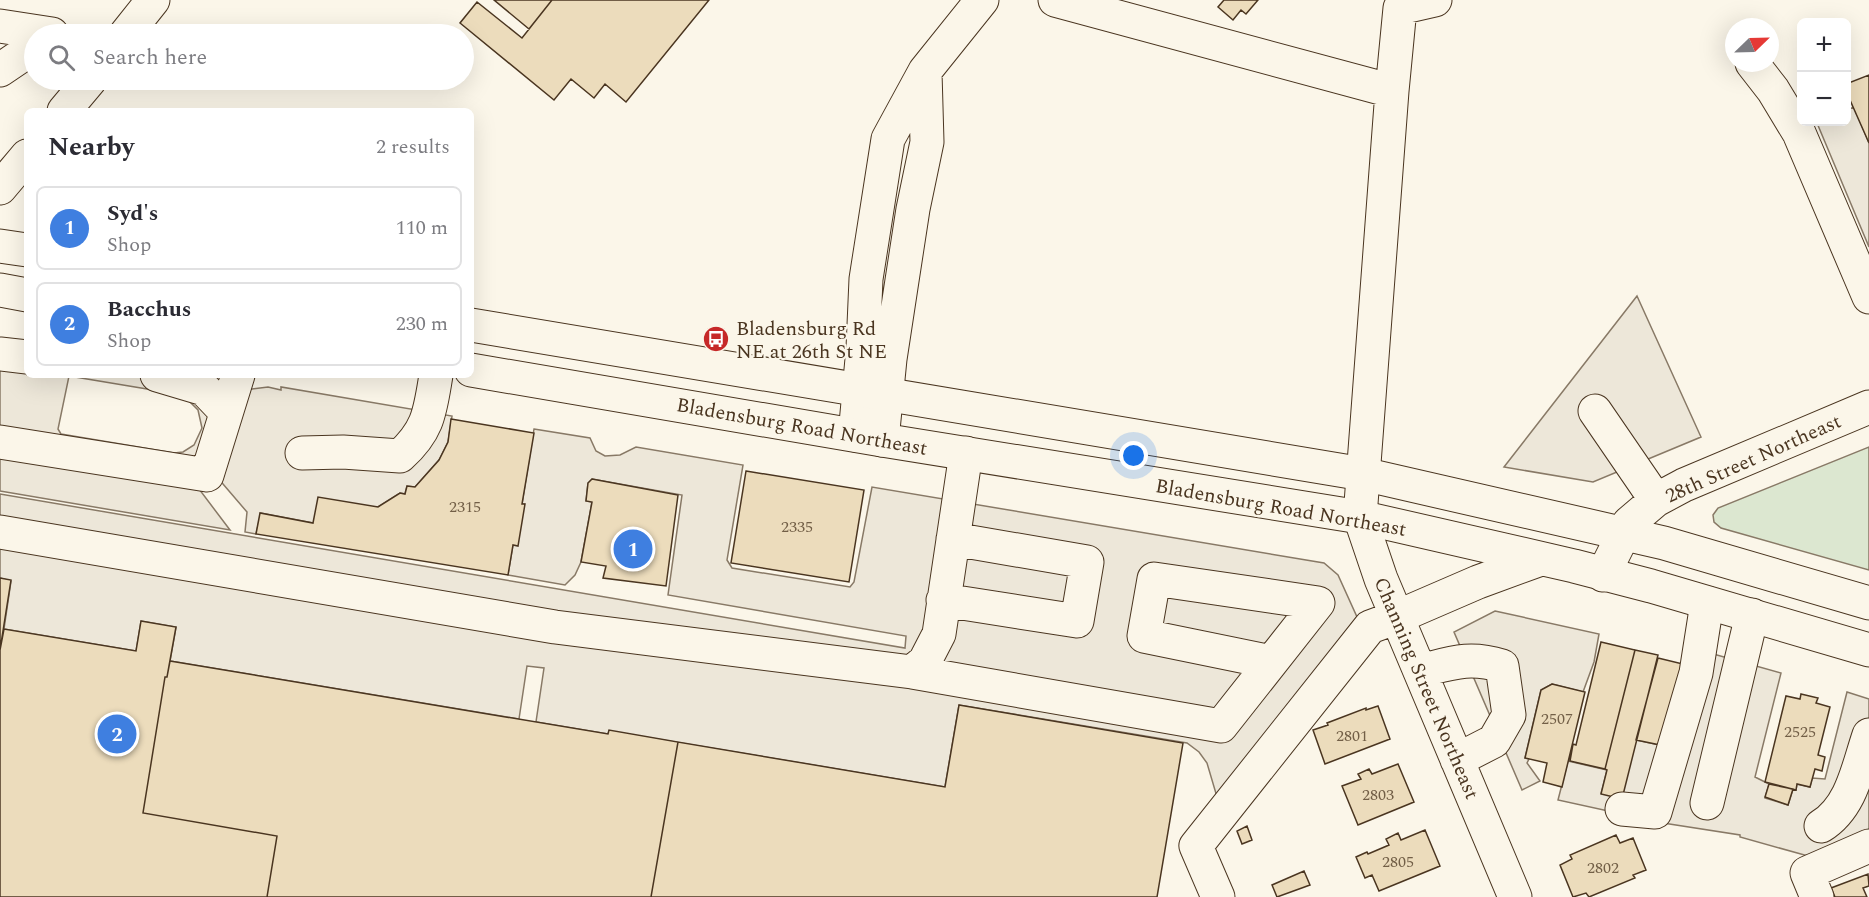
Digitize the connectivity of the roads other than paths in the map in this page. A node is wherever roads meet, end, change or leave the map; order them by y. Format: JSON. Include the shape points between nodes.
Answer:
{"nodes":[{"id":1,"x":153,"y":0,"type":"edge"},
{"id":2,"x":982,"y":0,"type":"edge"},
{"id":3,"x":1055,"y":0,"type":"edge"},
{"id":4,"x":1435,"y":0,"type":"edge"},
{"id":5,"x":134,"y":24,"type":"edge"},
{"id":6,"x":0,"y":26,"type":"edge"},
{"id":7,"x":24,"y":30,"type":"edge"},
{"id":8,"x":24,"y":54,"type":"edge"},
{"id":9,"x":0,"y":70,"type":"edge"},
{"id":10,"x":1759,"y":72,"type":"edge"},
{"id":11,"x":82,"y":90,"type":"edge"},
{"id":12,"x":1392,"y":91,"type":"junction"},
{"id":13,"x":67,"y":108,"type":"edge"},
{"id":14,"x":24,"y":159,"type":"edge"},
{"id":15,"x":2,"y":182,"type":"edge"},
{"id":16,"x":0,"y":246,"type":"edge"},
{"id":17,"x":24,"y":250,"type":"edge"},
{"id":18,"x":0,"y":290,"type":"edge"},
{"id":19,"x":24,"y":294,"type":"edge"},
{"id":20,"x":1869,"y":297,"type":"edge"},
{"id":21,"x":474,"y":326,"type":"edge"},
{"id":22,"x":0,"y":354,"type":"edge"},
{"id":23,"x":24,"y":357,"type":"edge"},
{"id":24,"x":474,"y":371,"type":"edge"},
{"id":25,"x":167,"y":378,"type":"edge"},
{"id":26,"x":237,"y":378,"type":"edge"},
{"id":27,"x":436,"y":378,"type":"edge"},
{"id":28,"x":874,"y":393,"type":"junction"},
{"id":29,"x":1869,"y":407,"type":"edge"},
{"id":30,"x":1595,"y":411,"type":"dead end"},
{"id":31,"x":226,"y":412,"type":"junction"},
{"id":32,"x":868,"y":437,"type":"junction"},
{"id":33,"x":0,"y":442,"type":"edge"},
{"id":34,"x":302,"y":453,"type":"dead end"},
{"id":35,"x":966,"y":453,"type":"junction"},
{"id":36,"x":1363,"y":474,"type":"junction"},
{"id":37,"x":1656,"y":500,"type":"junction"},
{"id":38,"x":1360,"y":517,"type":"junction"},
{"id":39,"x":0,"y":532,"type":"edge"},
{"id":40,"x":1623,"y":534,"type":"junction"},
{"id":41,"x":953,"y":539,"type":"junction"},
{"id":42,"x":1541,"y":559,"type":"junction"},
{"id":43,"x":1603,"y":575,"type":"junction"},
{"id":44,"x":943,"y":600,"type":"junction"},
{"id":45,"x":1707,"y":603,"type":"junction"},
{"id":46,"x":1869,"y":603,"type":"edge"},
{"id":47,"x":1752,"y":615,"type":"junction"},
{"id":48,"x":1397,"y":617,"type":"junction"},
{"id":49,"x":1869,"y":650,"type":"edge"},
{"id":50,"x":1271,"y":662,"type":"junction"},
{"id":51,"x":1420,"y":671,"type":"junction"},
{"id":52,"x":912,"y":672,"type":"junction"},
{"id":53,"x":1869,"y":735,"type":"edge"},
{"id":54,"x":1457,"y":760,"type":"junction"},
{"id":55,"x":1707,"y":802,"type":"dead end"},
{"id":56,"x":1622,"y":809,"type":"dead end"},
{"id":57,"x":1821,"y":826,"type":"dead end"},
{"id":58,"x":1869,"y":846,"type":"edge"},
{"id":59,"x":1218,"y":897,"type":"edge"},
{"id":60,"x":1515,"y":897,"type":"edge"},
{"id":61,"x":1817,"y":897,"type":"edge"}],
"edges":[{"from":1,"to":5,"type":"main road"},
{"from":2,"to":28,"type":"main road","via":[[925,71],[927,142],[890,359]]},
{"from":3,"to":12,"type":"main road"},
{"from":4,"to":12,"type":"main road","name":"Channing Street Northeast","via":[[1400,8]]},
{"from":6,"to":7,"type":"main road"},
{"from":8,"to":9,"type":"main road"},
{"from":10,"to":20,"type":"main road","via":[[1799,133]]},
{"from":11,"to":13,"type":"main road"},
{"from":12,"to":36,"type":"main road","name":"Channing Street Northeast"},
{"from":14,"to":15,"type":"main road"},
{"from":16,"to":17,"type":"main road"},
{"from":18,"to":19,"type":"main road"},
{"from":21,"to":28,"type":"main road"},
{"from":22,"to":23,"type":"main road"},
{"from":24,"to":32,"type":"main road","name":"Bladensburg Road Northeast"},
{"from":25,"to":31,"type":"main road","via":[[204,389]]},
{"from":26,"to":31,"type":"main road"},
{"from":27,"to":34,"type":"main road","via":[[431,412],[416,442],[400,456]]},
{"from":28,"to":32,"type":"main road"},
{"from":28,"to":36,"type":"main road"},
{"from":29,"to":37,"type":"main road","name":"28th Street Northeast"},
{"from":30,"to":37,"type":"main road"},
{"from":31,"to":33,"type":"main road","via":[[207,475]]},
{"from":32,"to":35,"type":"main road","name":"Bladensburg Road Northeast"},
{"from":35,"to":38,"type":"main road","name":"Bladensburg Road Northeast"},
{"from":35,"to":41,"type":"main road"},
{"from":36,"to":38,"type":"main road","name":"Channing Street Northeast"},
{"from":36,"to":40,"type":"main road"},
{"from":37,"to":40,"type":"main road","name":"28th Street Northeast","via":[[1629,523]]},
{"from":38,"to":42,"type":"main road","name":"Bladensburg Road Northeast"},
{"from":38,"to":48,"type":"main road","name":"Channing Street Northeast"},
{"from":39,"to":52,"type":"main road","via":[[555,627]]},
{"from":40,"to":43,"type":"main road","name":"28th Street Northeast"},
{"from":40,"to":46,"type":"main road"},
{"from":41,"to":44,"type":"main road"},
{"from":41,"to":44,"type":"main road","via":[[1087,562],[1077,621]]},
{"from":42,"to":43,"type":"main road","name":"Bladensburg Road Northeast"},
{"from":42,"to":48,"type":"main road"},
{"from":43,"to":45,"type":"main road","name":"Bladensburg Road Northeast"},
{"from":44,"to":52,"type":"main road","via":[[939,634],[925,661]]},
{"from":45,"to":47,"type":"main road","name":"Bladensburg Road Northeast"},
{"from":45,"to":56,"type":"main road","via":[[1696,673],[1654,812]]},
{"from":47,"to":49,"type":"main road","name":"Bladensburg Road Northeast"},
{"from":47,"to":55,"type":"main road"},
{"from":48,"to":51,"type":"main road","name":"Channing Street Northeast"},
{"from":48,"to":59,"type":"main road","via":[[1370,627],[1196,846]]},
{"from":50,"to":50,"type":"main road","via":[[1317,603],[1154,579],[1144,636]]},
{"from":50,"to":52,"type":"main road","via":[[1221,726]]},
{"from":51,"to":54,"type":"main road","name":"Channing Street Northeast"},
{"from":51,"to":54,"type":"main road","via":[[1462,660],[1502,666],[1509,715],[1494,741]]},
{"from":53,"to":57,"type":"main road","via":[[1848,796],[1840,811]]},
{"from":54,"to":60,"type":"main road","name":"Channing Street Northeast"},
{"from":58,"to":61,"type":"main road","via":[[1807,873]]}]}
